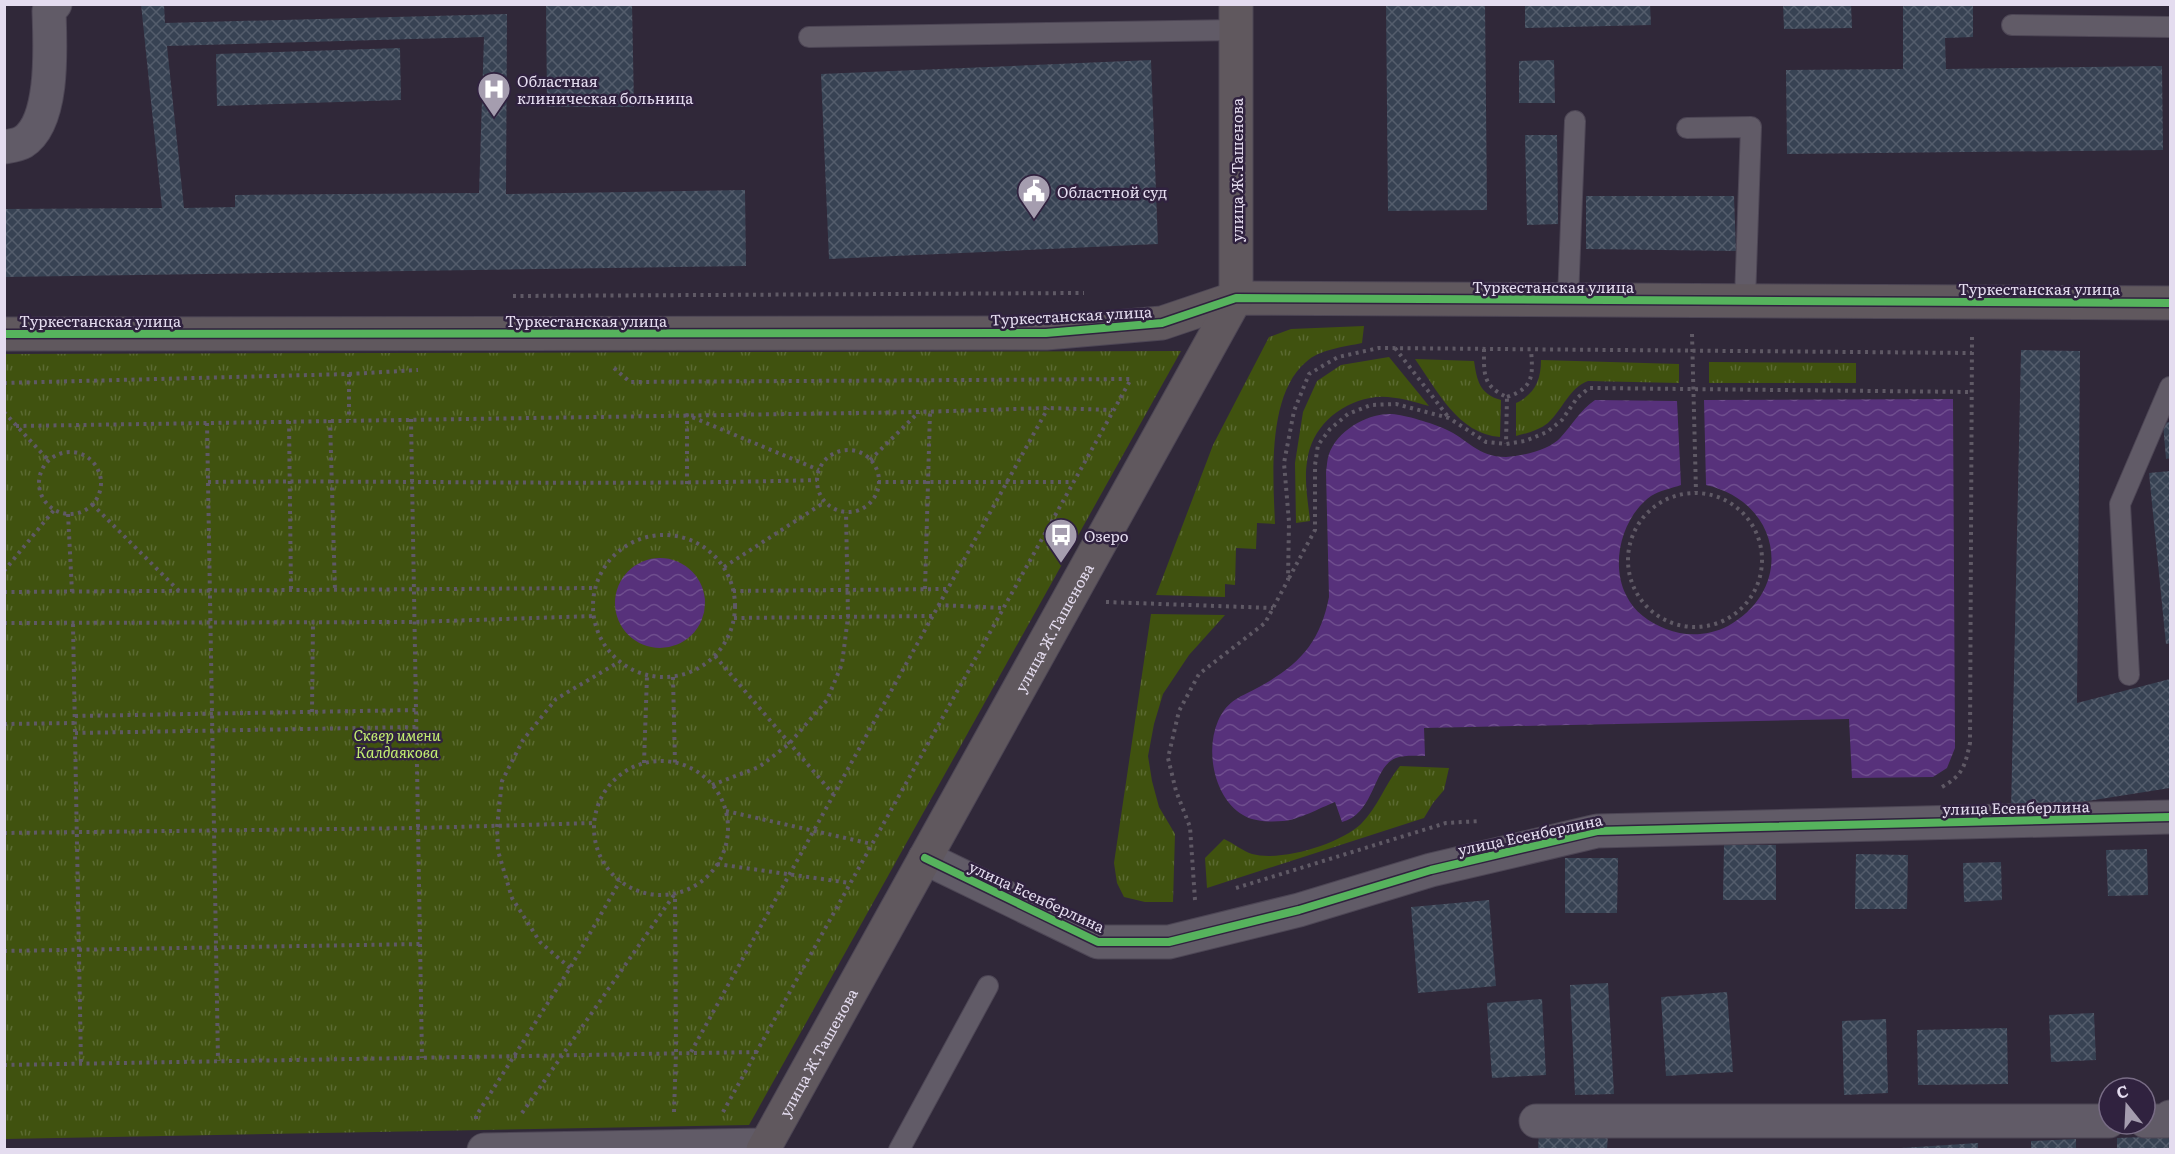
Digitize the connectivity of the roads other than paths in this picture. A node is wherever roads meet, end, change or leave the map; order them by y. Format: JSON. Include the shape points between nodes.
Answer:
{"nodes":[{"id":1,"x":55,"y":4,"type":"edge"},
{"id":2,"x":1236,"y":17,"type":"edge"},
{"id":3,"x":2012,"y":25,"type":"dead end"},
{"id":4,"x":2170,"y":27,"type":"edge"},
{"id":5,"x":809,"y":37,"type":"dead end"},
{"id":6,"x":1575,"y":121,"type":"dead end"},
{"id":7,"x":1687,"y":128,"type":"dead end"},
{"id":8,"x":4,"y":147,"type":"edge"},
{"id":9,"x":1236,"y":298,"type":"junction"},
{"id":10,"x":1568,"y":299,"type":"junction"},
{"id":11,"x":1745,"y":300,"type":"junction"},
{"id":12,"x":2170,"y":303,"type":"edge"},
{"id":13,"x":4,"y":334,"type":"edge"},
{"id":14,"x":2170,"y":387,"type":"edge"},
{"id":15,"x":2128,"y":675,"type":"dead end"},
{"id":16,"x":2170,"y":817,"type":"edge"},
{"id":17,"x":925,"y":858,"type":"junction"},
{"id":18,"x":988,"y":986,"type":"dead end"},
{"id":19,"x":1536,"y":1121,"type":"dead end"},
{"id":20,"x":2097,"y":1121,"type":"edge"},
{"id":21,"x":480,"y":1138,"type":"edge"},
{"id":22,"x":764,"y":1147,"type":"edge"},
{"id":23,"x":899,"y":1149,"type":"edge"}],
"edges":[{"from":1,"to":8,"type":"street","via":[[49,11],[51,70],[42,113],[33,134],[21,144]]},
{"from":2,"to":5,"type":"lane"},
{"from":2,"to":9,"type":"street","name":"улица Ж.Ташенова"},
{"from":3,"to":4,"type":"lane"},
{"from":6,"to":10,"type":"lane"},
{"from":7,"to":11,"type":"lane","via":[[1751,127]]},
{"from":9,"to":10,"type":"street","name":"Туркестанская улица"},
{"from":9,"to":13,"type":"street","name":"Туркестанская улица","via":[[1162,323],[1046,333]]},
{"from":9,"to":17,"type":"street","name":"улица Ж.Ташенова"},
{"from":10,"to":11,"type":"street","name":"Туркестанская улица"},
{"from":11,"to":12,"type":"street","name":"Туркестанская улица"},
{"from":14,"to":15,"type":"lane","via":[[2120,504]]},
{"from":16,"to":17,"type":"street","name":"улица Есенберлина","via":[[1597,831],[1431,870],[1299,910],[1169,942],[1098,942]]},
{"from":17,"to":22,"type":"street","name":"улица Ж.Ташенова"},
{"from":18,"to":23,"type":"lane"},
{"from":19,"to":20,"type":"street"},
{"from":21,"to":22,"type":"street"}]}
